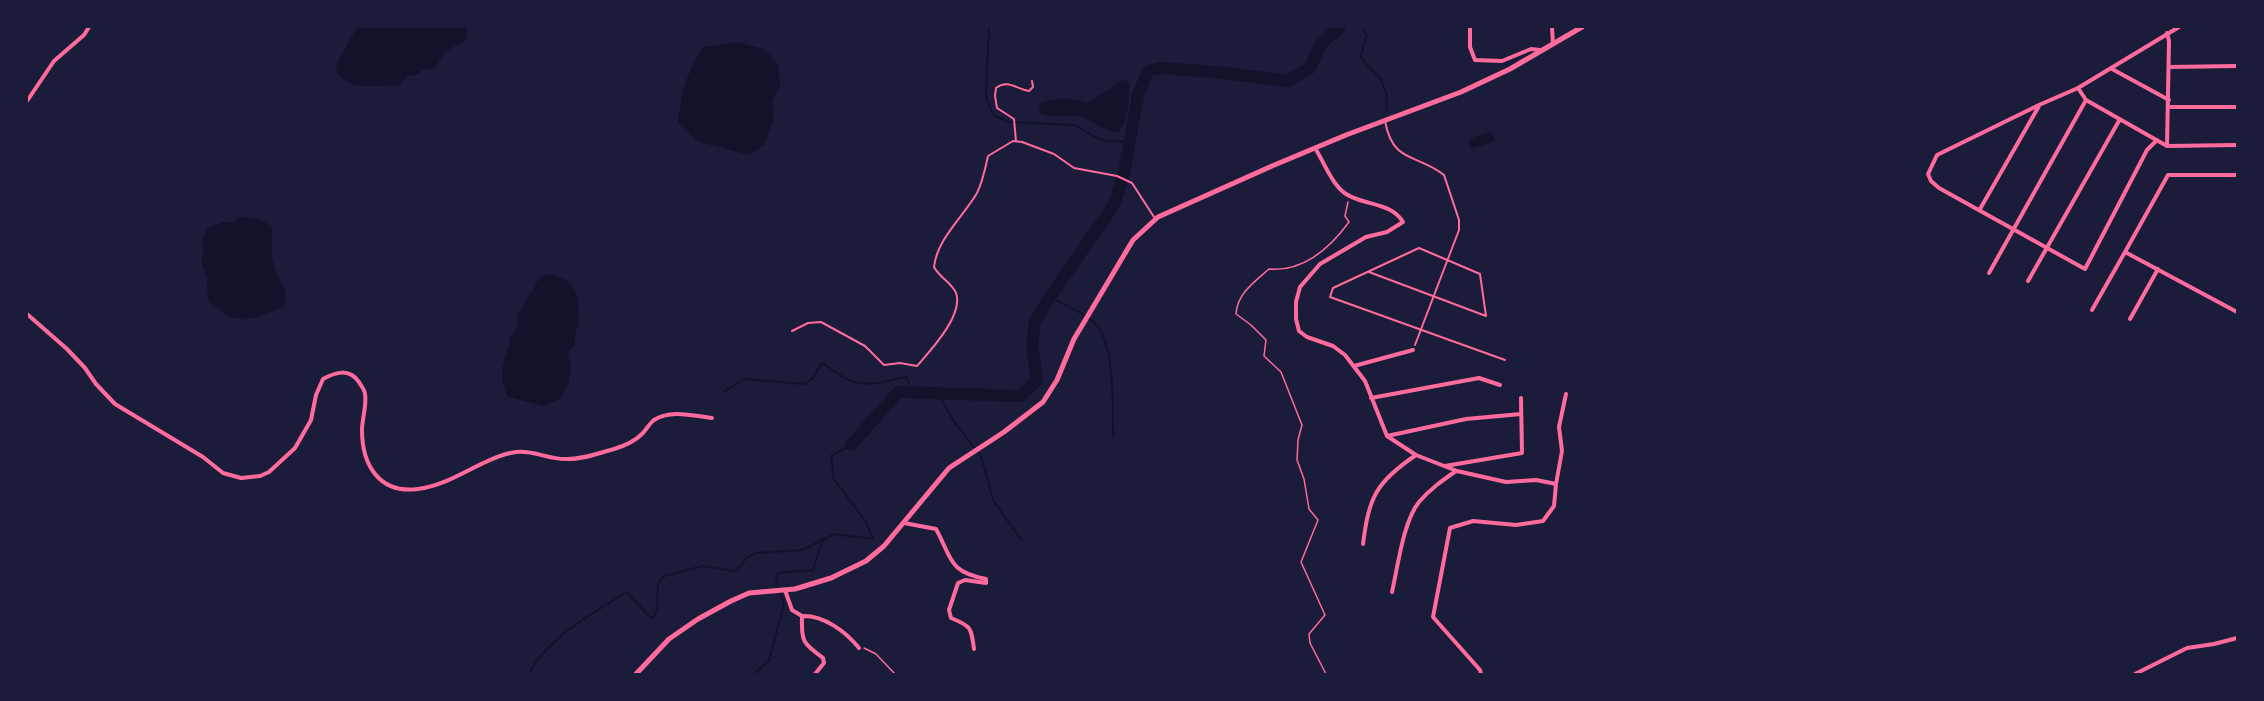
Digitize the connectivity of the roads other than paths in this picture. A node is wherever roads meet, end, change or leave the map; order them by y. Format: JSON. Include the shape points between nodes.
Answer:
{"nodes":[{"id":1,"x":89,"y":27,"type":"edge"},
{"id":2,"x":1470,"y":27,"type":"edge"},
{"id":3,"x":1552,"y":27,"type":"edge"},
{"id":4,"x":1582,"y":27,"type":"edge"},
{"id":5,"x":2179,"y":27,"type":"edge"},
{"id":6,"x":2167,"y":33,"type":"junction"},
{"id":7,"x":1552,"y":44,"type":"junction"},
{"id":8,"x":1541,"y":51,"type":"junction"},
{"id":9,"x":2237,"y":66,"type":"edge"},
{"id":10,"x":2169,"y":67,"type":"junction"},
{"id":11,"x":2112,"y":69,"type":"junction"},
{"id":12,"x":1032,"y":81,"type":"dead end"},
{"id":13,"x":2078,"y":88,"type":"junction"},
{"id":14,"x":2086,"y":100,"type":"junction"},
{"id":15,"x":2169,"y":100,"type":"junction"},
{"id":16,"x":27,"y":101,"type":"edge"},
{"id":17,"x":2039,"y":105,"type":"junction"},
{"id":18,"x":2169,"y":107,"type":"junction"},
{"id":19,"x":2237,"y":107,"type":"edge"},
{"id":20,"x":2120,"y":119,"type":"junction"},
{"id":21,"x":1385,"y":121,"type":"junction"},
{"id":22,"x":2157,"y":140,"type":"junction"},
{"id":23,"x":1016,"y":141,"type":"junction"},
{"id":24,"x":2237,"y":145,"type":"edge"},
{"id":25,"x":2167,"y":146,"type":"junction"},
{"id":26,"x":1315,"y":148,"type":"junction"},
{"id":27,"x":2237,"y":175,"type":"edge"},
{"id":28,"x":1980,"y":209,"type":"junction"},
{"id":29,"x":1155,"y":220,"type":"junction"},
{"id":30,"x":2014,"y":229,"type":"junction"},
{"id":31,"x":2047,"y":248,"type":"junction"},
{"id":32,"x":2125,"y":252,"type":"junction"},
{"id":33,"x":1447,"y":261,"type":"junction"},
{"id":34,"x":2158,"y":269,"type":"junction"},
{"id":35,"x":1368,"y":272,"type":"junction"},
{"id":36,"x":1989,"y":273,"type":"dead end"},
{"id":37,"x":2028,"y":282,"type":"dead end"},
{"id":38,"x":1433,"y":297,"type":"junction"},
{"id":39,"x":2092,"y":310,"type":"dead end"},
{"id":40,"x":2237,"y":312,"type":"edge"},
{"id":41,"x":27,"y":314,"type":"edge"},
{"id":42,"x":2130,"y":318,"type":"dead end"},
{"id":43,"x":1420,"y":328,"type":"junction"},
{"id":44,"x":792,"y":331,"type":"dead end"},
{"id":45,"x":1414,"y":347,"type":"joint"},
{"id":46,"x":1505,"y":360,"type":"dead end"},
{"id":47,"x":1354,"y":366,"type":"junction"},
{"id":48,"x":1500,"y":385,"type":"dead end"},
{"id":49,"x":1566,"y":394,"type":"dead end"},
{"id":50,"x":1371,"y":398,"type":"junction"},
{"id":51,"x":1521,"y":398,"type":"dead end"},
{"id":52,"x":1521,"y":414,"type":"junction"},
{"id":53,"x":712,"y":418,"type":"dead end"},
{"id":54,"x":1387,"y":436,"type":"junction"},
{"id":55,"x":1416,"y":455,"type":"junction"},
{"id":56,"x":1445,"y":466,"type":"junction"},
{"id":57,"x":1457,"y":471,"type":"junction"},
{"id":58,"x":1556,"y":484,"type":"junction"},
{"id":59,"x":903,"y":522,"type":"junction"},
{"id":60,"x":1363,"y":544,"type":"dead end"},
{"id":61,"x":781,"y":590,"type":"junction"},
{"id":62,"x":1392,"y":592,"type":"dead end"},
{"id":63,"x":802,"y":616,"type":"junction"},
{"id":64,"x":2237,"y":638,"type":"edge"},
{"id":65,"x":859,"y":648,"type":"road end"},
{"id":66,"x":974,"y":649,"type":"dead end"},
{"id":67,"x":636,"y":674,"type":"edge"},
{"id":68,"x":815,"y":674,"type":"edge"},
{"id":69,"x":1480,"y":674,"type":"edge"},
{"id":70,"x":2135,"y":674,"type":"edge"}],
"edges":[{"from":1,"to":16,"type":"street","via":[[54,61]]},
{"from":2,"to":8,"type":"street","via":[[1470,48],[1475,60],[1502,61],[1531,49]]},
{"from":3,"to":7,"type":"street"},
{"from":4,"to":7,"type":"street"},
{"from":5,"to":6,"type":"street"},
{"from":6,"to":10,"type":"street"},
{"from":6,"to":11,"type":"street"},
{"from":7,"to":8,"type":"street"},
{"from":8,"to":21,"type":"street","via":[[1461,92]]},
{"from":9,"to":10,"type":"street"},
{"from":10,"to":15,"type":"street"},
{"from":11,"to":13,"type":"street"},
{"from":11,"to":15,"type":"street"},
{"from":12,"to":23,"type":"lane","via":[[1029,91],[1008,83],[996,88],[997,108],[1014,119]]},
{"from":13,"to":14,"type":"street"},
{"from":13,"to":17,"type":"street"},
{"from":14,"to":20,"type":"street"},
{"from":14,"to":30,"type":"street"},
{"from":15,"to":18,"type":"street"},
{"from":17,"to":28,"type":"street"},
{"from":17,"to":28,"type":"street","via":[[1937,155],[1930,167],[1928,174],[1939,188]]},
{"from":18,"to":19,"type":"street"},
{"from":18,"to":25,"type":"street"},
{"from":20,"to":22,"type":"street"},
{"from":20,"to":31,"type":"street"},
{"from":21,"to":26,"type":"street"},
{"from":21,"to":33,"type":"lane","via":[[1388,136],[1398,151],[1444,175],[1459,220]]},
{"from":22,"to":25,"type":"street"},
{"from":22,"to":31,"type":"street","via":[[2146,150],[2085,269]]},
{"from":23,"to":29,"type":"lane","via":[[1054,154],[1074,168],[1117,176],[1132,183]]},
{"from":23,"to":44,"type":"lane","via":[[988,156],[983,181],[939,247],[934,267],[956,292],[957,307],[953,321],[916,366],[884,364],[865,345],[821,322]]},
{"from":24,"to":25,"type":"street"},
{"from":26,"to":29,"type":"street"},
{"from":26,"to":47,"type":"street","via":[[1344,193],[1388,209],[1403,222],[1387,232],[1366,237],[1320,264],[1300,287],[1296,302],[1299,331],[1333,346]]},
{"from":27,"to":32,"type":"street","via":[[2168,175]]},
{"from":28,"to":30,"type":"street"},
{"from":29,"to":59,"type":"street","via":[[1133,240],[1074,339],[1043,402],[942,475]]},
{"from":30,"to":31,"type":"street"},
{"from":30,"to":36,"type":"street"},
{"from":31,"to":37,"type":"street"},
{"from":32,"to":34,"type":"street"},
{"from":32,"to":39,"type":"street"},
{"from":33,"to":35,"type":"lane","via":[[1419,248]]},
{"from":33,"to":38,"type":"lane"},
{"from":33,"to":38,"type":"lane","via":[[1480,274],[1486,316]]},
{"from":34,"to":40,"type":"street"},
{"from":34,"to":42,"type":"street"},
{"from":35,"to":38,"type":"lane"},
{"from":35,"to":43,"type":"lane","via":[[1333,288],[1330,297]]},
{"from":38,"to":43,"type":"lane"},
{"from":41,"to":53,"type":"street","via":[[85,368],[115,404],[223,473],[241,478],[269,472],[295,448],[311,420],[323,379],[335,373],[347,372],[366,393],[363,441],[376,478],[406,491],[426,488],[516,452],[566,459],[617,448],[633,441],[664,416]]},
{"from":43,"to":45,"type":"lane"},
{"from":43,"to":46,"type":"lane"},
{"from":45,"to":47,"type":"street"},
{"from":47,"to":50,"type":"street"},
{"from":48,"to":50,"type":"street","via":[[1479,378]]},
{"from":49,"to":58,"type":"street","via":[[1559,427],[1562,451]]},
{"from":50,"to":54,"type":"street"},
{"from":51,"to":52,"type":"street"},
{"from":52,"to":54,"type":"street","via":[[1466,419]]},
{"from":52,"to":56,"type":"street","via":[[1522,453]]},
{"from":54,"to":55,"type":"street"},
{"from":55,"to":56,"type":"street"},
{"from":55,"to":60,"type":"street","via":[[1393,471],[1379,488],[1367,512]]},
{"from":56,"to":57,"type":"street"},
{"from":57,"to":58,"type":"street","via":[[1506,482],[1536,480]]},
{"from":57,"to":62,"type":"street","via":[[1418,503],[1407,529]]},
{"from":58,"to":69,"type":"street","via":[[1554,506],[1543,521],[1516,525],[1473,521],[1450,528],[1434,617]]},
{"from":59,"to":61,"type":"street","via":[[884,546],[850,570]]},
{"from":59,"to":66,"type":"street","via":[[936,529],[960,571],[986,579],[986,583],[958,583],[949,610],[951,618],[972,630]]},
{"from":61,"to":63,"type":"street","via":[[792,610]]},
{"from":61,"to":67,"type":"street","via":[[749,593],[698,619],[669,639]]},
{"from":63,"to":65,"type":"street","via":[[817,618],[841,630]]},
{"from":63,"to":68,"type":"street","via":[[804,645],[823,658],[824,663]]},
{"from":64,"to":70,"type":"street","via":[[2187,648]]}]}
